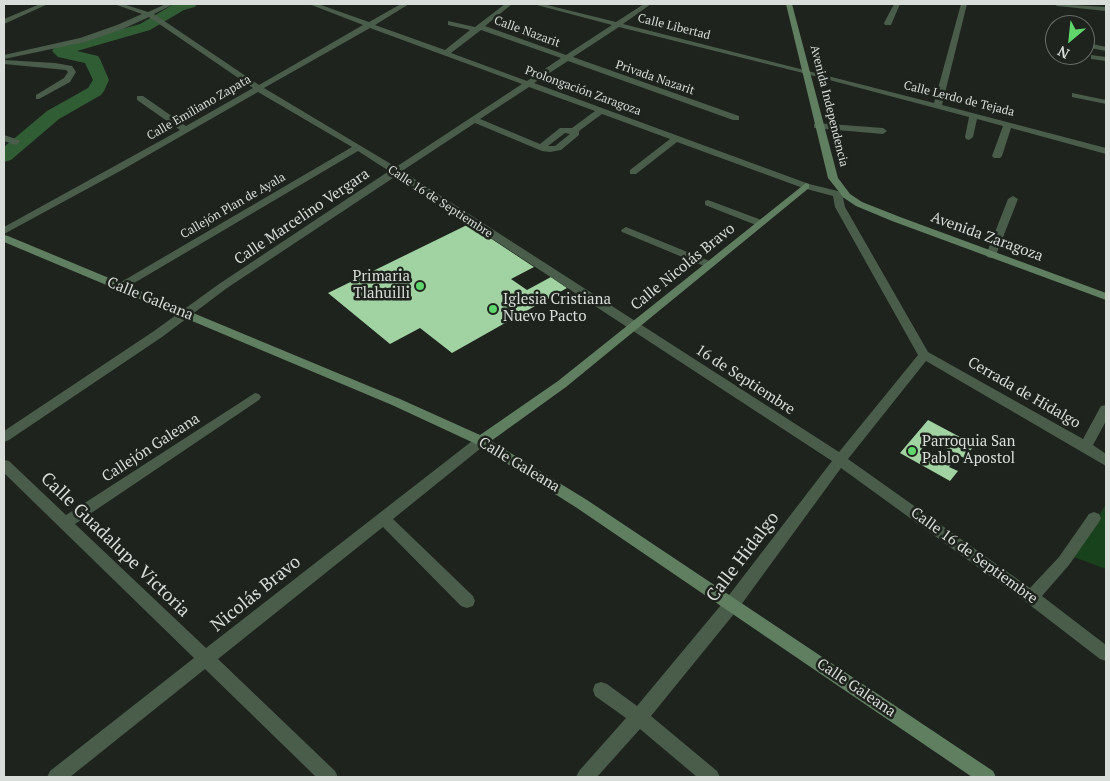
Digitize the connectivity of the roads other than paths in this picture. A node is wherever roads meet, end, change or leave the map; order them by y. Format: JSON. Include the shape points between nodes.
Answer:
{"nodes":[{"id":1,"x":45,"y":4,"type":"edge"},
{"id":2,"x":117,"y":4,"type":"edge"},
{"id":3,"x":171,"y":4,"type":"edge"},
{"id":4,"x":312,"y":4,"type":"edge"},
{"id":5,"x":406,"y":4,"type":"edge"},
{"id":6,"x":509,"y":4,"type":"edge"},
{"id":7,"x":536,"y":4,"type":"edge"},
{"id":8,"x":648,"y":4,"type":"edge"},
{"id":9,"x":790,"y":4,"type":"edge"},
{"id":10,"x":897,"y":4,"type":"edge"},
{"id":11,"x":964,"y":4,"type":"edge"},
{"id":12,"x":1057,"y":4,"type":"edge"},
{"id":13,"x":1106,"y":9,"type":"edge"},
{"id":14,"x":151,"y":15,"type":"junction"},
{"id":15,"x":4,"y":22,"type":"edge"},
{"id":16,"x":451,"y":23,"type":"dead end"},
{"id":17,"x":888,"y":23,"type":"dead end"},
{"id":18,"x":370,"y":24,"type":"junction"},
{"id":19,"x":619,"y":25,"type":"junction"},
{"id":20,"x":478,"y":28,"type":"junction"},
{"id":21,"x":49,"y":48,"type":"junction"},
{"id":22,"x":446,"y":53,"type":"junction"},
{"id":23,"x":4,"y":57,"type":"edge"},
{"id":24,"x":566,"y":59,"type":"junction"},
{"id":25,"x":62,"y":60,"type":"junction"},
{"id":26,"x":4,"y":62,"type":"edge"},
{"id":27,"x":806,"y":72,"type":"junction"},
{"id":28,"x":526,"y":84,"type":"junction"},
{"id":29,"x":258,"y":88,"type":"junction"},
{"id":30,"x":1075,"y":95,"type":"dead end"},
{"id":31,"x":39,"y":97,"type":"dead end"},
{"id":32,"x":140,"y":98,"type":"dead end"},
{"id":33,"x":1106,"y":102,"type":"edge"},
{"id":34,"x":937,"y":106,"type":"junction"},
{"id":35,"x":601,"y":111,"type":"junction"},
{"id":36,"x":974,"y":116,"type":"junction"},
{"id":37,"x":736,"y":118,"type":"dead end"},
{"id":38,"x":475,"y":120,"type":"junction"},
{"id":39,"x":1008,"y":124,"type":"junction"},
{"id":40,"x":817,"y":126,"type":"junction"},
{"id":41,"x":186,"y":130,"type":"junction"},
{"id":42,"x":883,"y":131,"type":"dead end"},
{"id":43,"x":969,"y":136,"type":"dead end"},
{"id":44,"x":4,"y":138,"type":"edge"},
{"id":45,"x":676,"y":138,"type":"junction"},
{"id":46,"x":16,"y":142,"type":"dead end"},
{"id":47,"x":358,"y":147,"type":"junction"},
{"id":48,"x":1106,"y":150,"type":"edge"},
{"id":49,"x":997,"y":156,"type":"dead end"},
{"id":50,"x":394,"y":172,"type":"junction"},
{"id":51,"x":633,"y":172,"type":"dead end"},
{"id":52,"x":806,"y":186,"type":"junction"},
{"id":53,"x":843,"y":195,"type":"junction"},
{"id":54,"x":1013,"y":199,"type":"dead end"},
{"id":55,"x":708,"y":203,"type":"dead end"},
{"id":56,"x":859,"y":204,"type":"joint"},
{"id":57,"x":760,"y":223,"type":"junction"},
{"id":58,"x":626,"y":230,"type":"dead end"},
{"id":59,"x":4,"y":231,"type":"edge"},
{"id":60,"x":4,"y":238,"type":"edge"},
{"id":61,"x":991,"y":255,"type":"junction"},
{"id":62,"x":708,"y":264,"type":"junction"},
{"id":63,"x":120,"y":287,"type":"junction"},
{"id":64,"x":1106,"y":297,"type":"edge"},
{"id":65,"x":184,"y":313,"type":"junction"},
{"id":66,"x":633,"y":327,"type":"junction"},
{"id":67,"x":924,"y":355,"type":"junction"},
{"id":68,"x":255,"y":397,"type":"dead end"},
{"id":69,"x":1106,"y":410,"type":"edge"},
{"id":70,"x":4,"y":437,"type":"edge"},
{"id":71,"x":481,"y":441,"type":"junction"},
{"id":72,"x":1086,"y":447,"type":"junction"},
{"id":73,"x":840,"y":460,"type":"junction"},
{"id":74,"x":1106,"y":461,"type":"edge"},
{"id":75,"x":4,"y":465,"type":"edge"},
{"id":76,"x":383,"y":518,"type":"junction"},
{"id":77,"x":1094,"y":518,"type":"dead end"},
{"id":78,"x":64,"y":524,"type":"junction"},
{"id":79,"x":1032,"y":597,"type":"junction"},
{"id":80,"x":468,"y":601,"type":"dead end"},
{"id":81,"x":732,"y":604,"type":"junction"},
{"id":82,"x":1106,"y":654,"type":"edge"},
{"id":83,"x":205,"y":660,"type":"junction"},
{"id":84,"x":601,"y":690,"type":"dead end"},
{"id":85,"x":639,"y":717,"type":"junction"},
{"id":86,"x":56,"y":777,"type":"edge"},
{"id":87,"x":329,"y":777,"type":"edge"},
{"id":88,"x":585,"y":777,"type":"edge"},
{"id":89,"x":711,"y":777,"type":"edge"},
{"id":90,"x":987,"y":777,"type":"edge"}],
"edges":[{"from":1,"to":15,"type":"street"},
{"from":2,"to":14,"type":"street","name":"Calle 16 de Septiembre"},
{"from":3,"to":14,"type":"street"},
{"from":4,"to":18,"type":"street","name":"Prolongación Zaragoza"},
{"from":5,"to":18,"type":"street","name":"Calle Emiliano Zapata"},
{"from":6,"to":20,"type":"street"},
{"from":7,"to":19,"type":"street","name":"Calle Libertad"},
{"from":8,"to":19,"type":"street","name":"Calle Marcelino Vergara"},
{"from":9,"to":27,"type":"main road","name":"Avenida Independencia"},
{"from":10,"to":17,"type":"street"},
{"from":11,"to":34,"type":"street"},
{"from":12,"to":13,"type":"street"},
{"from":14,"to":21,"type":"street","via":[[82,40]]},
{"from":14,"to":29,"type":"street","name":"Calle 16 de Septiembre"},
{"from":16,"to":20,"type":"street","name":"Calle Nazarit"},
{"from":18,"to":22,"type":"street","name":"Prolongación Zaragoza"},
{"from":18,"to":29,"type":"street","name":"Calle Emiliano Zapata"},
{"from":19,"to":24,"type":"street","name":"Calle Marcelino Vergara"},
{"from":19,"to":27,"type":"street","name":"Calle Libertad"},
{"from":20,"to":22,"type":"street"},
{"from":20,"to":24,"type":"street","name":"Calle Nazarit"},
{"from":21,"to":23,"type":"street"},
{"from":21,"to":25,"type":"street"},
{"from":22,"to":28,"type":"street","name":"Prolongación Zaragoza"},
{"from":24,"to":28,"type":"street","name":"Calle Marcelino Vergara"},
{"from":24,"to":37,"type":"street","name":"Privada Nazarit"},
{"from":25,"to":26,"type":"street"},
{"from":25,"to":31,"type":"street","via":[[72,72],[67,80]]},
{"from":27,"to":34,"type":"street","name":"Calle Lerdo de Tejada"},
{"from":27,"to":40,"type":"main road","name":"Avenida Independencia"},
{"from":28,"to":35,"type":"street","name":"Prolongación Zaragoza"},
{"from":28,"to":38,"type":"street","name":"Calle Marcelino Vergara"},
{"from":29,"to":41,"type":"street","name":"Calle Emiliano Zapata"},
{"from":29,"to":47,"type":"street","name":"Calle 16 de Septiembre"},
{"from":30,"to":33,"type":"street"},
{"from":32,"to":41,"type":"street"},
{"from":34,"to":36,"type":"street","name":"Calle Lerdo de Tejada"},
{"from":35,"to":38,"type":"street","via":[[572,130],[575,135],[558,148],[544,148]]},
{"from":35,"to":45,"type":"street","name":"Prolongación Zaragoza"},
{"from":36,"to":39,"type":"street","name":"Calle Lerdo de Tejada"},
{"from":36,"to":43,"type":"street"},
{"from":38,"to":50,"type":"street","name":"Calle Marcelino Vergara"},
{"from":39,"to":48,"type":"street","name":"Calle Lerdo de Tejada"},
{"from":39,"to":49,"type":"street"},
{"from":40,"to":42,"type":"street"},
{"from":40,"to":53,"type":"main road","name":"Avenida Independencia","via":[[833,178]]},
{"from":41,"to":59,"type":"street","name":"Calle Emiliano Zapata"},
{"from":44,"to":46,"type":"street"},
{"from":45,"to":51,"type":"street"},
{"from":45,"to":52,"type":"street","name":"Prolongación Zaragoza"},
{"from":47,"to":50,"type":"street","name":"Calle 16 de Septiembre"},
{"from":47,"to":63,"type":"street","name":"Callejón Plan de Ayala"},
{"from":50,"to":65,"type":"street","name":"Calle Marcelino Vergara"},
{"from":50,"to":66,"type":"street","name":"Calle 16 de Septiembre"},
{"from":52,"to":53,"type":"street","name":"Prolongación Zaragoza"},
{"from":52,"to":57,"type":"main road","name":"Calle Nicolás Bravo"},
{"from":53,"to":56,"type":"main road","name":"Avenida Independencia"},
{"from":53,"to":67,"type":"street","name":"Avenida Independencia","via":[[840,207]]},
{"from":54,"to":61,"type":"street"},
{"from":55,"to":57,"type":"street"},
{"from":56,"to":61,"type":"main road","name":"Avenida Zaragoza"},
{"from":57,"to":62,"type":"main road","name":"Calle Nicolás Bravo"},
{"from":58,"to":62,"type":"street"},
{"from":60,"to":63,"type":"main road","name":"Calle Galeana"},
{"from":61,"to":64,"type":"main road","name":"Avenida Zaragoza"},
{"from":62,"to":66,"type":"main road","name":"Calle Nicolás Bravo"},
{"from":63,"to":65,"type":"main road","name":"Calle Galeana"},
{"from":65,"to":70,"type":"street","name":"Calle Marcelino Vergara","via":[[158,334]]},
{"from":65,"to":71,"type":"main road","name":"Calle Galeana"},
{"from":66,"to":71,"type":"main road","name":"Calle Nicolás Bravo","via":[[562,384]]},
{"from":66,"to":73,"type":"street","name":"16 de Septiembre"},
{"from":67,"to":72,"type":"street","name":"Cerrada de Hidalgo"},
{"from":67,"to":73,"type":"street","name":"Calle Hidalgo"},
{"from":68,"to":78,"type":"street","name":"Callejón Galeana"},
{"from":69,"to":72,"type":"street"},
{"from":71,"to":76,"type":"street","name":"Nicolás Bravo"},
{"from":71,"to":81,"type":"main road","name":"Calle Galeana"},
{"from":72,"to":74,"type":"street","name":"Cerrada de Hidalgo"},
{"from":73,"to":79,"type":"street","name":"Calle 16 de Septiembre"},
{"from":73,"to":81,"type":"street","name":"Calle Hidalgo"},
{"from":75,"to":78,"type":"street","name":"Calle Guadalupe Victoria"},
{"from":76,"to":80,"type":"street"},
{"from":76,"to":83,"type":"street","name":"Nicolás Bravo"},
{"from":77,"to":79,"type":"street","via":[[1064,561]]},
{"from":78,"to":83,"type":"street","name":"Calle Guadalupe Victoria"},
{"from":79,"to":82,"type":"street","name":"Calle 16 de Septiembre"},
{"from":81,"to":85,"type":"street","name":"Calle Hidalgo"},
{"from":81,"to":90,"type":"main road","name":"Calle Galeana"},
{"from":83,"to":86,"type":"street","name":"Nicolás Bravo"},
{"from":83,"to":87,"type":"street","name":"Calle Guadalupe Victoria"},
{"from":84,"to":85,"type":"street"},
{"from":85,"to":88,"type":"street","name":"Calle Hidalgo"},
{"from":85,"to":89,"type":"street"}]}
